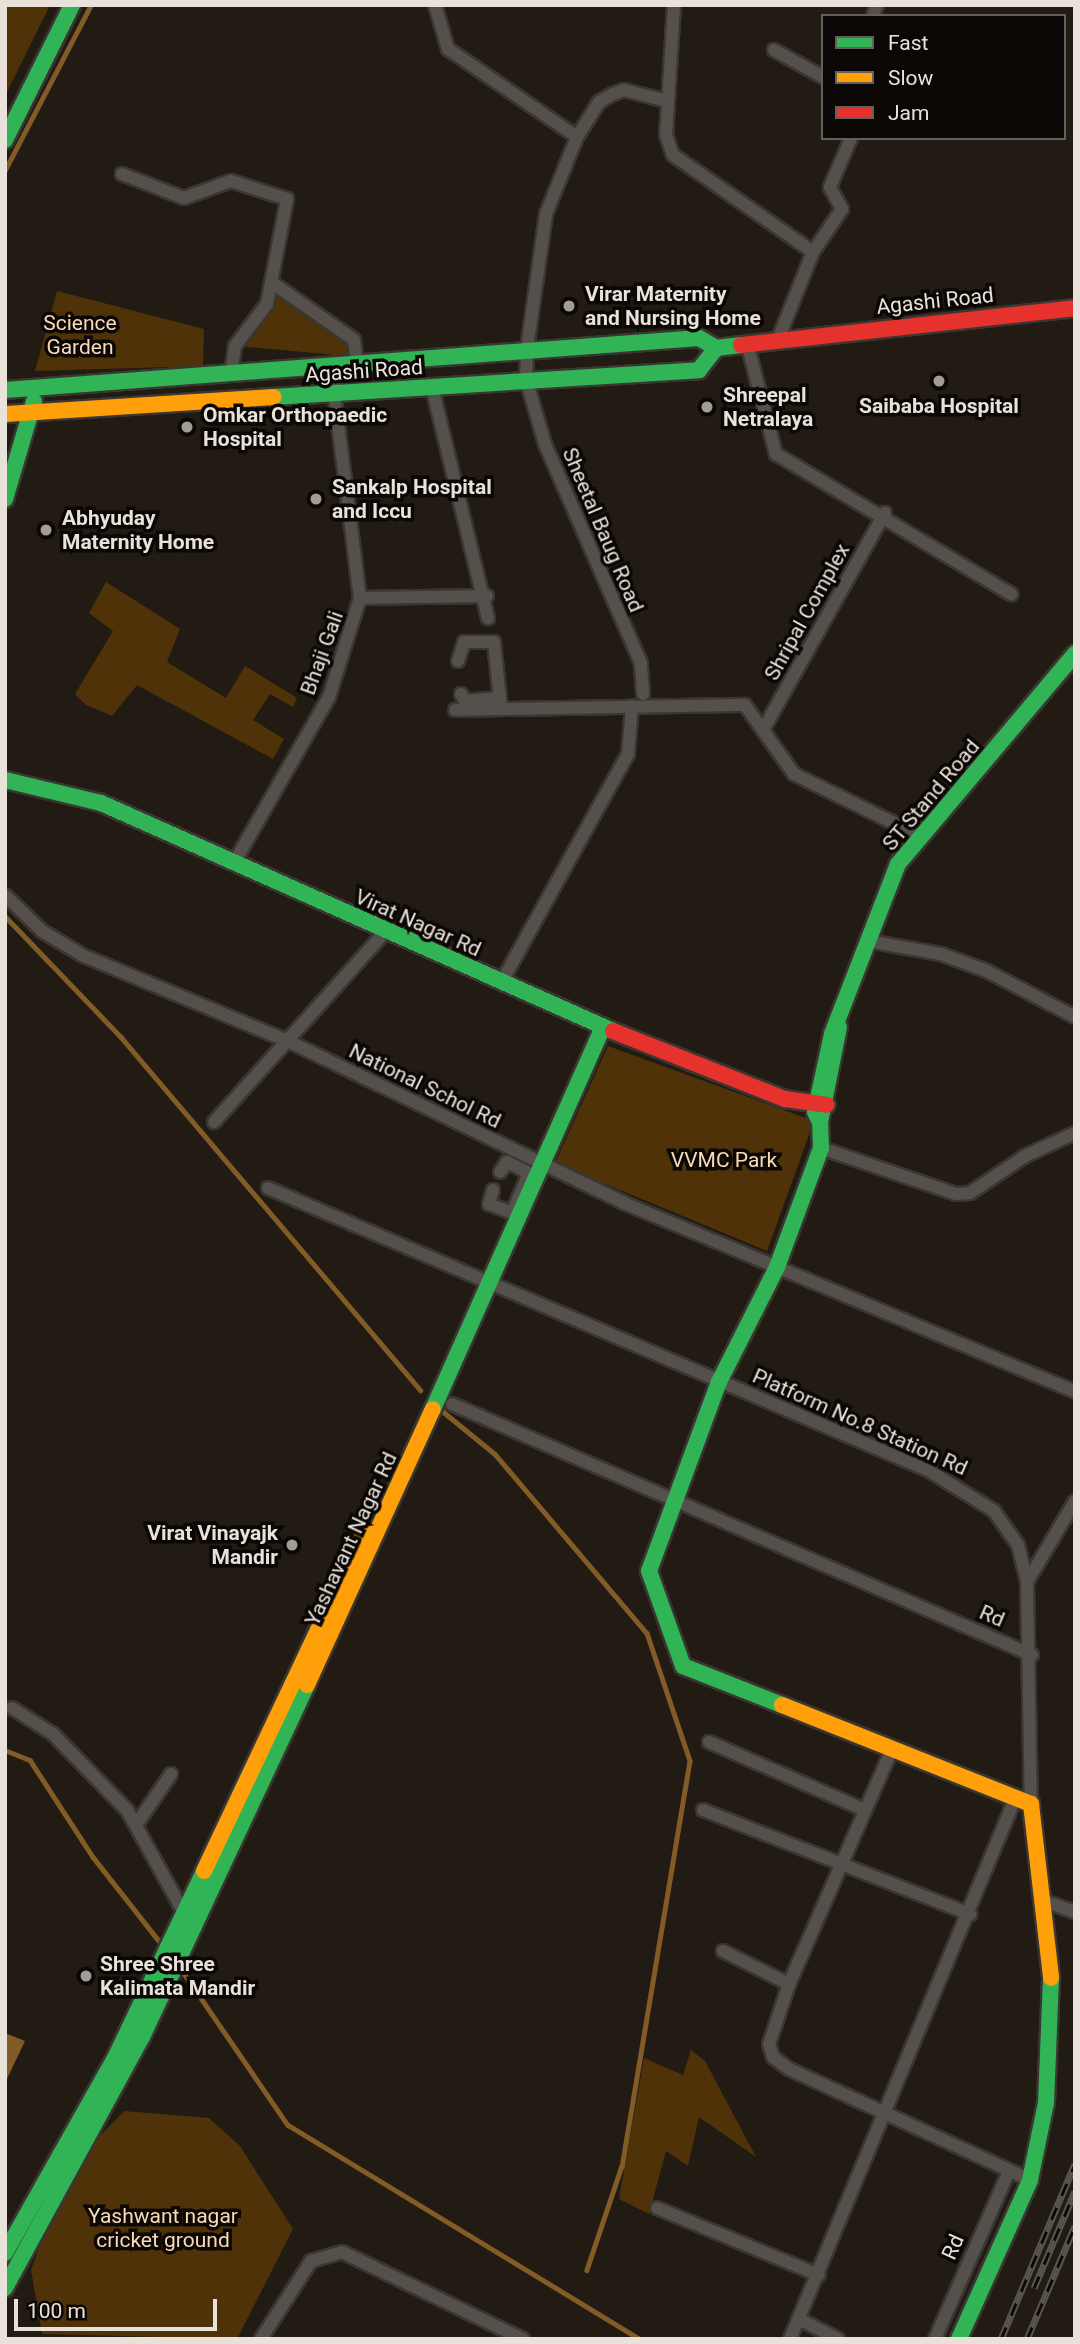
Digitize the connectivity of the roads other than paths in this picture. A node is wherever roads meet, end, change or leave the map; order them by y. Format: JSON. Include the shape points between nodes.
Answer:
{"nodes":[{"id":1,"x":72,"y":5,"type":"edge"},
{"id":2,"x":435,"y":5,"type":"edge"},
{"id":3,"x":674,"y":5,"type":"edge"},
{"id":4,"x":774,"y":50,"type":"dead end"},
{"id":5,"x":821,"y":76,"type":"edge"},
{"id":6,"x":667,"y":101,"type":"junction"},
{"id":7,"x":577,"y":137,"type":"junction"},
{"id":8,"x":5,"y":140,"type":"edge"},
{"id":9,"x":850,"y":140,"type":"edge"},
{"id":10,"x":122,"y":174,"type":"dead end"},
{"id":11,"x":813,"y":253,"type":"junction"},
{"id":12,"x":271,"y":282,"type":"junction"},
{"id":13,"x":1075,"y":308,"type":"edge"},
{"id":14,"x":779,"y":337,"type":"junction"},
{"id":15,"x":747,"y":343,"type":"junction"},
{"id":16,"x":716,"y":348,"type":"junction"},
{"id":17,"x":527,"y":349,"type":"junction"},
{"id":18,"x":356,"y":357,"type":"dead end"},
{"id":19,"x":331,"y":369,"type":"junction"},
{"id":20,"x":231,"y":374,"type":"junction"},
{"id":21,"x":526,"y":379,"type":"junction"},
{"id":22,"x":33,"y":387,"type":"junction"},
{"id":23,"x":432,"y":387,"type":"junction"},
{"id":24,"x":5,"y":390,"type":"edge"},
{"id":25,"x":335,"y":394,"type":"junction"},
{"id":26,"x":34,"y":412,"type":"junction"},
{"id":27,"x":5,"y":414,"type":"edge"},
{"id":28,"x":5,"y":499,"type":"edge"},
{"id":29,"x":885,"y":513,"type":"junction"},
{"id":30,"x":1011,"y":594,"type":"dead end"},
{"id":31,"x":487,"y":596,"type":"junction"},
{"id":32,"x":360,"y":598,"type":"junction"},
{"id":33,"x":488,"y":618,"type":"dead end"},
{"id":34,"x":1075,"y":654,"type":"edge"},
{"id":35,"x":458,"y":661,"type":"dead end"},
{"id":36,"x":461,"y":694,"type":"dead end"},
{"id":37,"x":643,"y":694,"type":"dead end"},
{"id":38,"x":500,"y":703,"type":"junction"},
{"id":39,"x":632,"y":706,"type":"junction"},
{"id":40,"x":455,"y":710,"type":"dead end"},
{"id":41,"x":763,"y":730,"type":"junction"},
{"id":42,"x":5,"y":780,"type":"edge"},
{"id":43,"x":920,"y":836,"type":"junction"},
{"id":44,"x":235,"y":861,"type":"junction"},
{"id":45,"x":5,"y":895,"type":"edge"},
{"id":46,"x":382,"y":937,"type":"junction"},
{"id":47,"x":868,"y":941,"type":"junction"},
{"id":48,"x":501,"y":984,"type":"junction"},
{"id":49,"x":1075,"y":1017,"type":"edge"},
{"id":50,"x":600,"y":1033,"type":"junction"},
{"id":51,"x":290,"y":1042,"type":"junction"},
{"id":52,"x":821,"y":1111,"type":"junction"},
{"id":53,"x":214,"y":1122,"type":"dead end"},
{"id":54,"x":1075,"y":1133,"type":"edge"},
{"id":55,"x":821,"y":1148,"type":"junction"},
{"id":56,"x":537,"y":1171,"type":"junction"},
{"id":57,"x":500,"y":1172,"type":"dead end"},
{"id":58,"x":268,"y":1188,"type":"dead end"},
{"id":59,"x":493,"y":1190,"type":"dead end"},
{"id":60,"x":776,"y":1267,"type":"junction"},
{"id":61,"x":488,"y":1279,"type":"junction"},
{"id":62,"x":719,"y":1382,"type":"junction"},
{"id":63,"x":1075,"y":1392,"type":"edge"},
{"id":64,"x":436,"y":1395,"type":"junction"},
{"id":65,"x":452,"y":1404,"type":"dead end"},
{"id":66,"x":1075,"y":1501,"type":"edge"},
{"id":67,"x":671,"y":1503,"type":"junction"},
{"id":68,"x":1027,"y":1582,"type":"junction"},
{"id":69,"x":1032,"y":1655,"type":"junction"},
{"id":70,"x":7,"y":1705,"type":"edge"},
{"id":71,"x":709,"y":1742,"type":"dead end"},
{"id":72,"x":892,"y":1749,"type":"junction"},
{"id":73,"x":171,"y":1774,"type":"dead end"},
{"id":74,"x":1015,"y":1799,"type":"junction"},
{"id":75,"x":1031,"y":1804,"type":"junction"},
{"id":76,"x":703,"y":1810,"type":"dead end"},
{"id":77,"x":865,"y":1810,"type":"junction"},
{"id":78,"x":136,"y":1825,"type":"junction"},
{"id":79,"x":844,"y":1863,"type":"junction"},
{"id":80,"x":1047,"y":1902,"type":"junction"},
{"id":81,"x":1075,"y":1912,"type":"edge"},
{"id":82,"x":184,"y":1913,"type":"junction"},
{"id":83,"x":970,"y":1914,"type":"junction"},
{"id":84,"x":180,"y":1937,"type":"junction"},
{"id":85,"x":723,"y":1951,"type":"dead end"},
{"id":86,"x":789,"y":1984,"type":"junction"},
{"id":87,"x":122,"y":2062,"type":"junction"},
{"id":88,"x":884,"y":2116,"type":"junction"},
{"id":89,"x":1009,"y":2171,"type":"junction"},
{"id":90,"x":1030,"y":2180,"type":"junction"},
{"id":91,"x":657,"y":2208,"type":"dead end"},
{"id":92,"x":5,"y":2253,"type":"edge"},
{"id":93,"x":819,"y":2274,"type":"junction"},
{"id":94,"x":5,"y":2288,"type":"edge"},
{"id":95,"x":799,"y":2319,"type":"junction"},
{"id":96,"x":261,"y":2339,"type":"edge"},
{"id":97,"x":523,"y":2339,"type":"edge"},
{"id":98,"x":790,"y":2339,"type":"edge"},
{"id":99,"x":838,"y":2339,"type":"edge"},
{"id":100,"x":935,"y":2339,"type":"edge"},
{"id":101,"x":959,"y":2339,"type":"edge"}],
"edges":[{"from":1,"to":8,"type":"street"},
{"from":2,"to":7,"type":"street","via":[[448,49]]},
{"from":3,"to":6,"type":"street"},
{"from":4,"to":5,"type":"street"},
{"from":6,"to":7,"type":"street","name":"Sheetal Baug Road","via":[[624,90],[599,102]]},
{"from":6,"to":11,"type":"street","via":[[673,155]]},
{"from":7,"to":17,"type":"street","name":"Sheetal Baug Road","via":[[546,214]]},
{"from":9,"to":11,"type":"street","via":[[830,187],[842,209]]},
{"from":10,"to":12,"type":"street","via":[[184,198],[231,181],[282,195],[290,206]]},
{"from":11,"to":14,"type":"street"},
{"from":12,"to":18,"type":"street","via":[[354,340]]},
{"from":12,"to":20,"type":"street","via":[[267,304],[235,346]]},
{"from":13,"to":14,"type":"street","name":"Agashi Road"},
{"from":14,"to":15,"type":"street","name":"Agashi Road"},
{"from":15,"to":16,"type":"street","name":"Agashi Road"},
{"from":15,"to":29,"type":"street","via":[[776,454]]},
{"from":16,"to":17,"type":"street","name":"Agashi Road","via":[[699,338]]},
{"from":16,"to":21,"type":"street","name":"Agashi Road","via":[[699,370]]},
{"from":17,"to":19,"type":"street","name":"Agashi Road"},
{"from":17,"to":21,"type":"street","name":"Sheetal Baug Road"},
{"from":19,"to":20,"type":"street","name":"Agashi Road"},
{"from":19,"to":25,"type":"street","name":"Bhaji Gali"},
{"from":20,"to":22,"type":"street","name":"Agashi Road"},
{"from":21,"to":23,"type":"street","name":"Agashi Road"},
{"from":21,"to":37,"type":"street","name":"Sheetal Baug Road","via":[[545,444],[641,663]]},
{"from":22,"to":24,"type":"street","name":"Agashi Road"},
{"from":22,"to":26,"type":"street"},
{"from":23,"to":25,"type":"street","name":"Agashi Road"},
{"from":23,"to":31,"type":"street"},
{"from":25,"to":26,"type":"street","name":"Agashi Road"},
{"from":25,"to":32,"type":"street","name":"Bhaji Gali"},
{"from":26,"to":27,"type":"street","name":"Agashi Road"},
{"from":26,"to":28,"type":"street"},
{"from":29,"to":30,"type":"street"},
{"from":29,"to":41,"type":"street","name":"Shripal Complex"},
{"from":31,"to":32,"type":"street"},
{"from":31,"to":33,"type":"street"},
{"from":32,"to":44,"type":"street","name":"Bhaji Gali","via":[[329,697]]},
{"from":34,"to":43,"type":"street","name":"ST Stand Road"},
{"from":35,"to":38,"type":"street","via":[[464,642],[494,642]]},
{"from":36,"to":38,"type":"street","via":[[465,701]]},
{"from":38,"to":39,"type":"street"},
{"from":38,"to":40,"type":"street"},
{"from":39,"to":41,"type":"street","via":[[745,705]]},
{"from":39,"to":48,"type":"street","via":[[628,754]]},
{"from":41,"to":43,"type":"street","via":[[794,774],[821,793]]},
{"from":42,"to":44,"type":"street","name":"Virat Nagar Rd","via":[[101,803]]},
{"from":43,"to":47,"type":"street","name":"ST Stand Road","via":[[898,864]]},
{"from":44,"to":46,"type":"street","name":"Virat Nagar Rd","via":[[285,890],[307,893]]},
{"from":45,"to":51,"type":"street","name":"National Schol Rd","via":[[42,931],[82,955]]},
{"from":46,"to":48,"type":"street","name":"Virat Nagar Rd"},
{"from":46,"to":50,"type":"street"},
{"from":46,"to":51,"type":"street"},
{"from":47,"to":49,"type":"street","via":[[976,967]]},
{"from":47,"to":52,"type":"street","name":"ST Stand Road","via":[[839,1027]]},
{"from":48,"to":50,"type":"street","name":"Virat Nagar Rd"},
{"from":50,"to":52,"type":"street","name":"Virat Nagar Rd"},
{"from":50,"to":56,"type":"street","name":"Yashavant Nagar Rd"},
{"from":51,"to":53,"type":"street"},
{"from":51,"to":56,"type":"street","name":"National Schol Rd"},
{"from":52,"to":55,"type":"street","name":"ST Stand Road"},
{"from":54,"to":55,"type":"street","via":[[1026,1156],[970,1193],[956,1194]]},
{"from":55,"to":60,"type":"street"},
{"from":56,"to":57,"type":"street","via":[[507,1162]]},
{"from":56,"to":59,"type":"street","via":[[512,1213],[489,1204]]},
{"from":56,"to":60,"type":"street","name":"National Schol Rd"},
{"from":56,"to":61,"type":"street","name":"Yashavant Nagar Rd"},
{"from":58,"to":61,"type":"street","name":"Platform No.8 Station Rd"},
{"from":60,"to":62,"type":"street"},
{"from":60,"to":63,"type":"street","name":"National Schol Rd"},
{"from":61,"to":62,"type":"street","name":"Platform No.8 Station Rd"},
{"from":61,"to":64,"type":"street","name":"Yashavant Nagar Rd"},
{"from":62,"to":67,"type":"street"},
{"from":62,"to":68,"type":"street","name":"Platform No.8 Station Rd","via":[[969,1491],[994,1511],[1018,1545]]},
{"from":64,"to":82,"type":"street"},
{"from":64,"to":84,"type":"street","name":"Yashavant Nagar Rd","via":[[393,1500]]},
{"from":65,"to":67,"type":"street","name":"Rd"},
{"from":66,"to":68,"type":"street"},
{"from":67,"to":69,"type":"street","name":"Rd"},
{"from":67,"to":72,"type":"street","via":[[649,1571],[683,1666]]},
{"from":68,"to":69,"type":"street","name":"Platform No.8 Station Rd"},
{"from":69,"to":75,"type":"street"},
{"from":70,"to":78,"type":"street","via":[[92,1769]]},
{"from":71,"to":77,"type":"street"},
{"from":72,"to":74,"type":"street"},
{"from":72,"to":77,"type":"street"},
{"from":73,"to":78,"type":"street"},
{"from":74,"to":75,"type":"street"},
{"from":74,"to":83,"type":"street"},
{"from":75,"to":80,"type":"street"},
{"from":76,"to":79,"type":"street"},
{"from":77,"to":79,"type":"street"},
{"from":78,"to":82,"type":"street"},
{"from":79,"to":83,"type":"street"},
{"from":79,"to":86,"type":"street"},
{"from":80,"to":81,"type":"street"},
{"from":80,"to":90,"type":"street","via":[[1053,2053]]},
{"from":82,"to":84,"type":"street"},
{"from":83,"to":88,"type":"street"},
{"from":84,"to":87,"type":"street","name":"Yashavant Nagar Rd"},
{"from":85,"to":86,"type":"street"},
{"from":86,"to":88,"type":"street","via":[[769,2043],[773,2057]]},
{"from":87,"to":92,"type":"street"},
{"from":87,"to":94,"type":"street"},
{"from":88,"to":89,"type":"street"},
{"from":88,"to":93,"type":"street"},
{"from":89,"to":90,"type":"street"},
{"from":89,"to":100,"type":"street","name":"Rd"},
{"from":90,"to":101,"type":"street"},
{"from":91,"to":93,"type":"street"},
{"from":93,"to":95,"type":"street"},
{"from":95,"to":98,"type":"street"},
{"from":95,"to":99,"type":"street"},
{"from":96,"to":97,"type":"street","via":[[311,2260],[342,2252]]}]}
